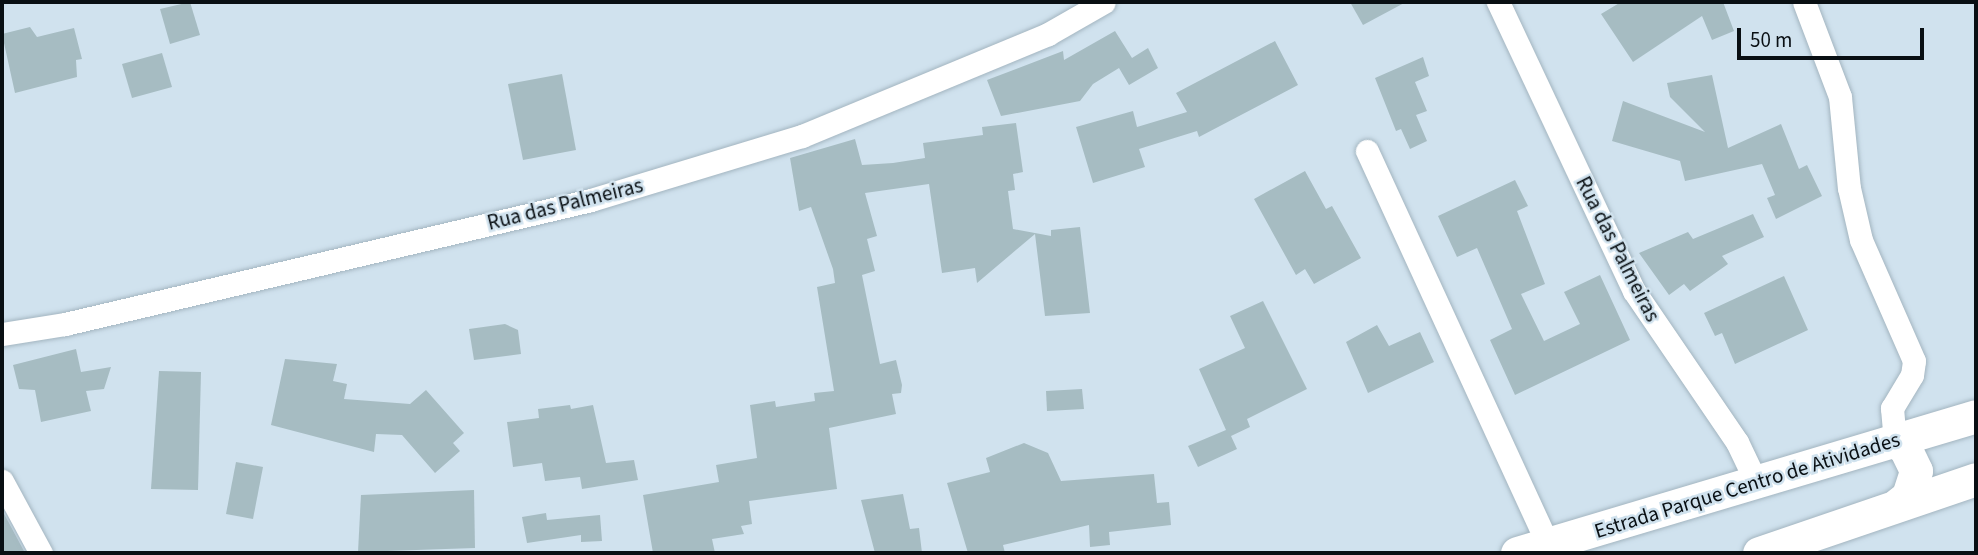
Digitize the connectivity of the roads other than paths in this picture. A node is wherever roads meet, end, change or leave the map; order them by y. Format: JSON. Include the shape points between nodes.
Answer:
{"nodes":[{"id":1,"x":1104,"y":2,"type":"edge"},
{"id":2,"x":1499,"y":2,"type":"edge"},
{"id":3,"x":1804,"y":2,"type":"edge"},
{"id":4,"x":1367,"y":151,"type":"dead end"},
{"id":5,"x":2,"y":318,"type":"edge"},
{"id":6,"x":26,"y":329,"type":"junction"},
{"id":7,"x":2,"y":334,"type":"edge"},
{"id":8,"x":1976,"y":416,"type":"edge"},
{"id":9,"x":1895,"y":441,"type":"junction"},
{"id":10,"x":1976,"y":479,"type":"edge"},
{"id":11,"x":2,"y":481,"type":"edge"},
{"id":12,"x":1757,"y":484,"type":"junction"},
{"id":13,"x":1898,"y":504,"type":"junction"},
{"id":14,"x":1532,"y":549,"type":"edge"},
{"id":15,"x":41,"y":553,"type":"edge"},
{"id":16,"x":1759,"y":553,"type":"edge"}],
"edges":[{"from":1,"to":6,"type":"street","name":"Rua das Palmeiras","via":[[1048,34],[776,145],[591,200],[65,324]]},
{"from":2,"to":12,"type":"street","name":"Rua das Palmeiras","via":[[1634,291],[1737,442]]},
{"from":3,"to":9,"type":"street","via":[[1840,97],[1849,188],[1859,231],[1914,361],[1912,375],[1892,408]]},
{"from":4,"to":14,"type":"street"},
{"from":5,"to":6,"type":"street"},
{"from":6,"to":7,"type":"street","name":"Rua das Palmeiras"},
{"from":8,"to":9,"type":"main road","name":"Estrada Parque Centro de Atividades"},
{"from":9,"to":12,"type":"main road","name":"Estrada Parque Centro de Atividades"},
{"from":9,"to":13,"type":"main road","via":[[1913,458],[1916,471],[1908,496]]},
{"from":10,"to":13,"type":"main road"},
{"from":11,"to":15,"type":"street"},
{"from":12,"to":14,"type":"main road","name":"Estrada Parque Centro de Atividades"},
{"from":13,"to":16,"type":"main road"}]}
